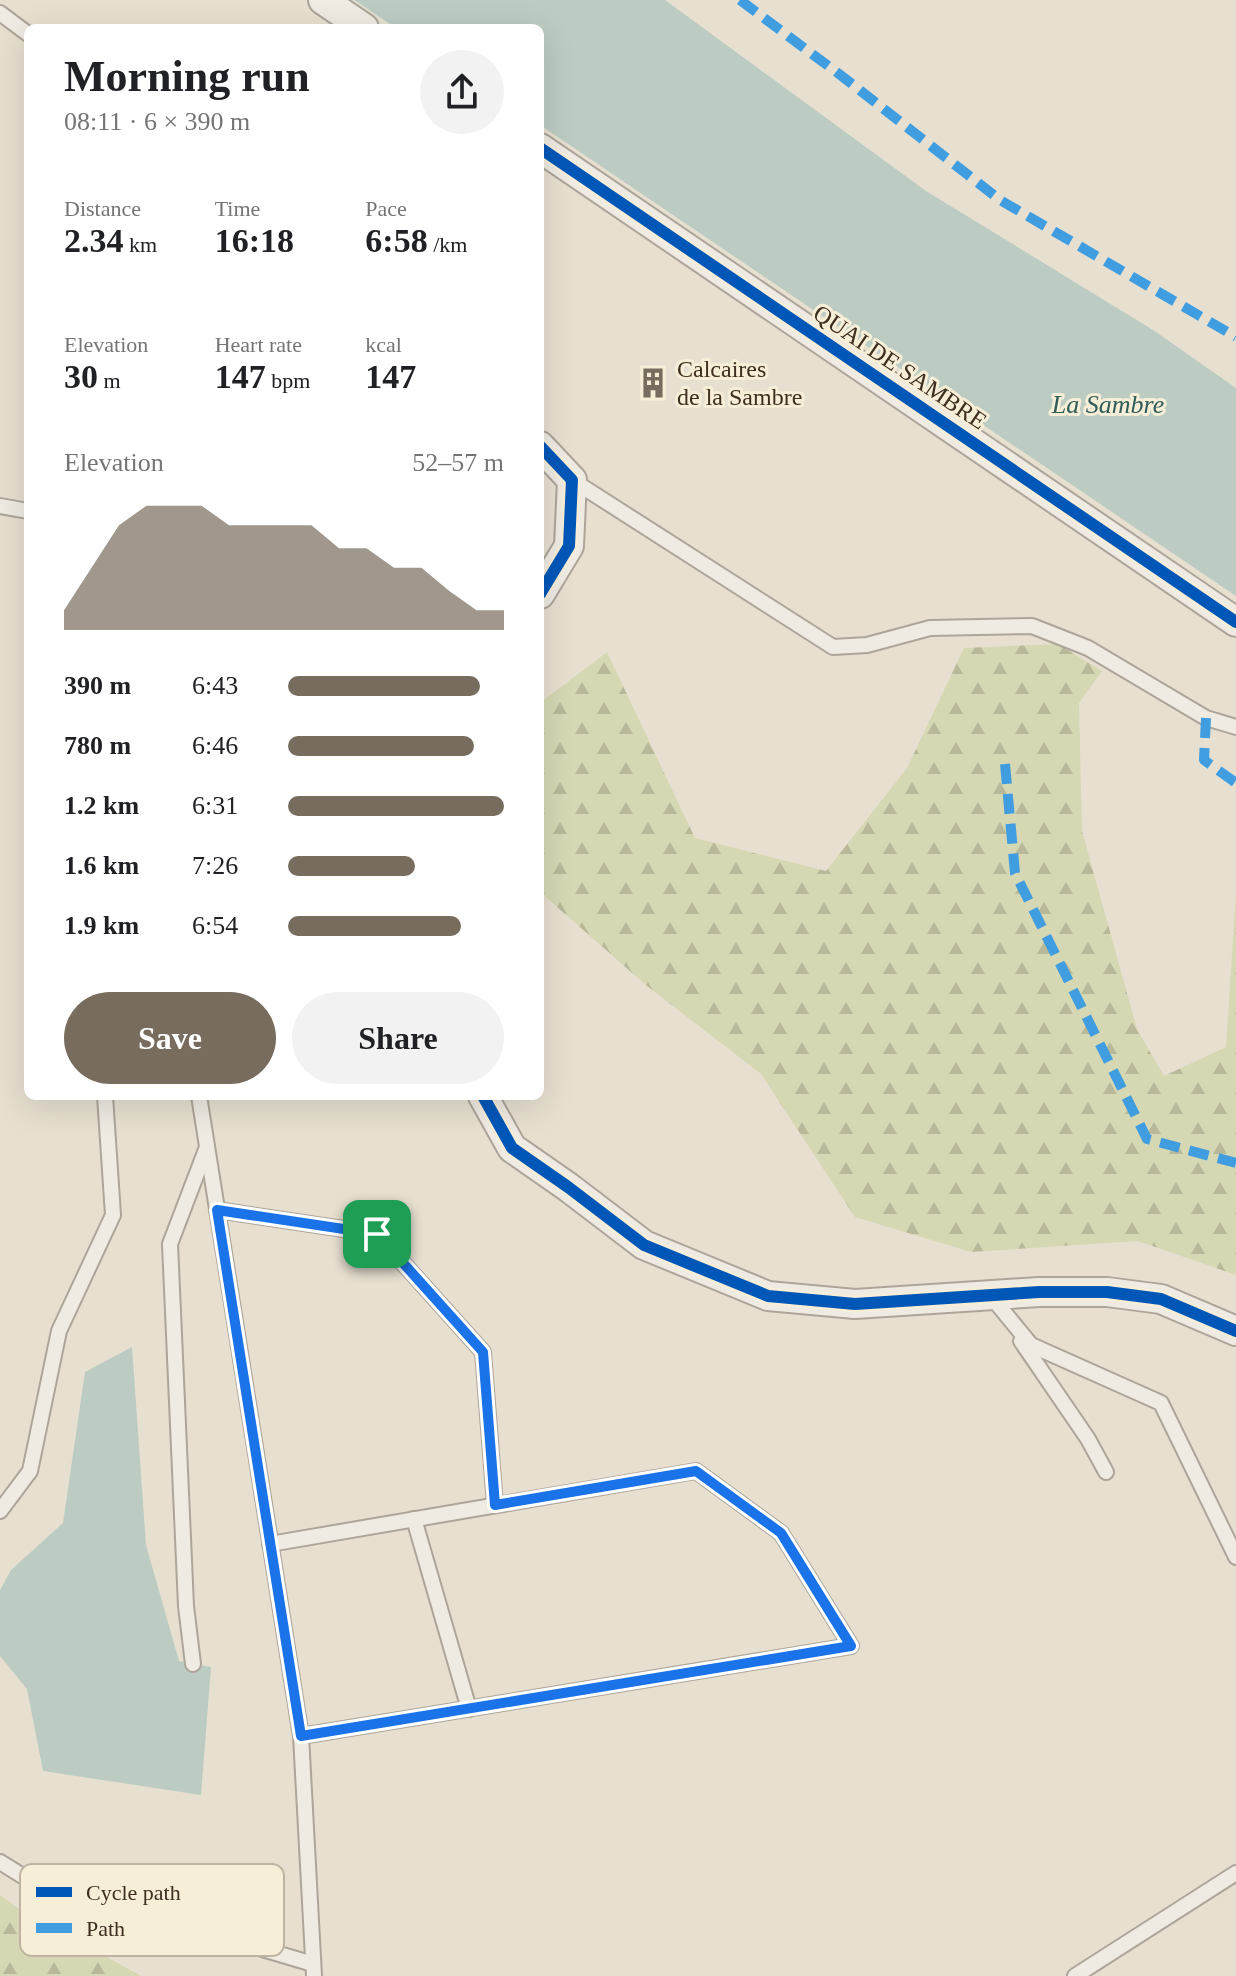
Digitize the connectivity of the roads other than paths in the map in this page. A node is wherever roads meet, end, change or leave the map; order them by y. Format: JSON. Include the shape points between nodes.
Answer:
{"nodes":[{"id":1,"x":323,"y":0,"type":"edge"},
{"id":2,"x":0,"y":13,"type":"edge"},
{"id":3,"x":358,"y":24,"type":"edge"},
{"id":4,"x":24,"y":31,"type":"edge"},
{"id":5,"x":544,"y":151,"type":"edge"},
{"id":6,"x":544,"y":450,"type":"edge"},
{"id":7,"x":572,"y":480,"type":"junction"},
{"id":8,"x":0,"y":506,"type":"edge"},
{"id":9,"x":24,"y":510,"type":"edge"},
{"id":10,"x":544,"y":587,"type":"edge"},
{"id":11,"x":1236,"y":622,"type":"edge"},
{"id":12,"x":1236,"y":727,"type":"edge"},
{"id":13,"x":105,"y":1100,"type":"edge"},
{"id":14,"x":200,"y":1100,"type":"edge"},
{"id":15,"x":485,"y":1100,"type":"edge"},
{"id":16,"x":207,"y":1147,"type":"junction"},
{"id":17,"x":217,"y":1210,"type":"junction"},
{"id":18,"x":990,"y":1295,"type":"junction"},
{"id":19,"x":1236,"y":1331,"type":"edge"},
{"id":20,"x":1106,"y":1472,"type":"dead end"},
{"id":21,"x":495,"y":1505,"type":"junction"},
{"id":22,"x":0,"y":1511,"type":"edge"},
{"id":23,"x":414,"y":1519,"type":"junction"},
{"id":24,"x":270,"y":1544,"type":"junction"},
{"id":25,"x":1236,"y":1557,"type":"edge"},
{"id":26,"x":193,"y":1664,"type":"dead end"},
{"id":27,"x":469,"y":1709,"type":"junction"},
{"id":28,"x":301,"y":1736,"type":"junction"},
{"id":29,"x":0,"y":1862,"type":"edge"},
{"id":30,"x":1236,"y":1873,"type":"edge"},
{"id":31,"x":20,"y":1874,"type":"edge"},
{"id":32,"x":270,"y":1956,"type":"edge"},
{"id":33,"x":314,"y":1970,"type":"edge"},
{"id":34,"x":1075,"y":1976,"type":"edge"}],
"edges":[{"from":1,"to":3,"type":"street"},
{"from":2,"to":4,"type":"lane"},
{"from":5,"to":11,"type":"street","name":"QUAI DE SAMBRE"},
{"from":6,"to":7,"type":"street"},
{"from":7,"to":10,"type":"street","via":[[569,546]]},
{"from":7,"to":12,"type":"lane","via":[[833,647],[867,645],[930,628],[1032,626],[1088,648],[1206,718]]},
{"from":8,"to":9,"type":"lane"},
{"from":13,"to":22,"type":"lane","via":[[113,1215],[59,1331],[30,1471]]},
{"from":14,"to":16,"type":"lane"},
{"from":15,"to":18,"type":"street","via":[[512,1148],[644,1245],[768,1296],[855,1304]]},
{"from":16,"to":17,"type":"lane"},
{"from":16,"to":26,"type":"lane","via":[[170,1244]]},
{"from":17,"to":21,"type":"lane","via":[[377,1234],[483,1352]]},
{"from":17,"to":24,"type":"lane"},
{"from":18,"to":19,"type":"street","via":[[1107,1292],[1161,1299]]},
{"from":18,"to":20,"type":"lane"},
{"from":18,"to":25,"type":"lane","via":[[1031,1345],[1161,1403]]},
{"from":21,"to":23,"type":"lane"},
{"from":21,"to":27,"type":"lane","via":[[696,1471],[781,1533],[851,1646]]},
{"from":23,"to":24,"type":"lane"},
{"from":23,"to":27,"type":"lane"},
{"from":24,"to":28,"type":"lane"},
{"from":27,"to":28,"type":"lane"},
{"from":28,"to":33,"type":"lane"},
{"from":29,"to":31,"type":"lane"},
{"from":30,"to":34,"type":"lane"},
{"from":32,"to":33,"type":"lane"}]}
